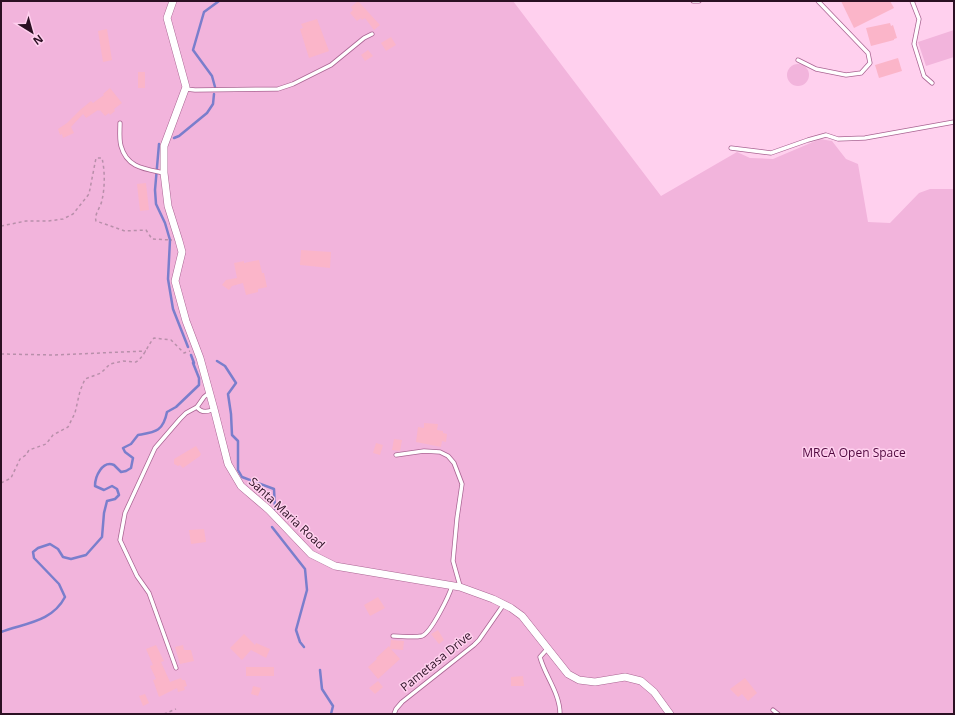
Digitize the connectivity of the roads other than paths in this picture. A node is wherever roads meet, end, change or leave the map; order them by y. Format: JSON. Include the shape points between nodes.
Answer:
{"nodes":[{"id":1,"x":173,"y":1,"type":"edge"},
{"id":2,"x":693,"y":1,"type":"edge"},
{"id":3,"x":699,"y":1,"type":"edge"},
{"id":4,"x":818,"y":1,"type":"edge"},
{"id":5,"x":912,"y":1,"type":"edge"},
{"id":6,"x":372,"y":34,"type":"dead end"},
{"id":7,"x":798,"y":60,"type":"dead end"},
{"id":8,"x":932,"y":83,"type":"dead end"},
{"id":9,"x":185,"y":89,"type":"junction"},
{"id":10,"x":954,"y":122,"type":"edge"},
{"id":11,"x":120,"y":123,"type":"dead end"},
{"id":12,"x":731,"y":148,"type":"dead end"},
{"id":13,"x":163,"y":172,"type":"junction"},
{"id":14,"x":210,"y":393,"type":"junction"},
{"id":15,"x":197,"y":407,"type":"junction"},
{"id":16,"x":214,"y":409,"type":"junction"},
{"id":17,"x":396,"y":454,"type":"dead end"},
{"id":18,"x":452,"y":586,"type":"junction"},
{"id":19,"x":460,"y":587,"type":"junction"},
{"id":20,"x":504,"y":604,"type":"junction"},
{"id":21,"x":393,"y":636,"type":"dead end"},
{"id":22,"x":548,"y":648,"type":"junction"},
{"id":23,"x":176,"y":668,"type":"dead end"},
{"id":24,"x":773,"y":710,"type":"dead end"},
{"id":25,"x":394,"y":714,"type":"edge"},
{"id":26,"x":560,"y":714,"type":"edge"},
{"id":27,"x":670,"y":714,"type":"edge"},
{"id":28,"x":778,"y":714,"type":"edge"}],
"edges":[{"from":1,"to":9,"type":"street","via":[[167,18]]},
{"from":2,"to":3,"type":"lane"},
{"from":4,"to":7,"type":"lane","via":[[868,53],[870,63],[861,73],[846,75],[816,69]]},
{"from":5,"to":8,"type":"lane","via":[[919,19],[914,44],[924,76]]},
{"from":6,"to":9,"type":"lane","via":[[331,65],[278,89]]},
{"from":9,"to":13,"type":"street","name":"Santa Maria Road","via":[[164,146]]},
{"from":10,"to":12,"type":"lane","via":[[865,138],[838,139],[826,136],[771,152]]},
{"from":11,"to":13,"type":"lane","via":[[121,144],[124,154],[130,161],[138,168]]},
{"from":13,"to":14,"type":"street","name":"Santa Maria Road","via":[[168,206],[182,252],[175,281]]},
{"from":14,"to":15,"type":"lane"},
{"from":14,"to":16,"type":"street","name":"Santa Maria Road"},
{"from":15,"to":16,"type":"lane","via":[[208,412]]},
{"from":15,"to":23,"type":"lane","via":[[186,413],[155,448],[125,513],[120,540],[137,576],[149,593]]},
{"from":16,"to":18,"type":"street","name":"Santa Maria Road","via":[[228,464],[241,486],[269,510],[311,554],[335,566]]},
{"from":17,"to":19,"type":"lane","via":[[440,452],[454,463],[462,484],[456,518],[453,561]]},
{"from":18,"to":19,"type":"street","name":"Santa Maria Road"},
{"from":18,"to":21,"type":"lane","via":[[446,602],[425,634],[418,637]]},
{"from":19,"to":20,"type":"street","name":"Santa Maria Road"},
{"from":20,"to":22,"type":"street","name":"Santa Maria Road","via":[[522,616]]},
{"from":20,"to":25,"type":"lane","name":"Pametasa Drive","via":[[479,640],[402,702]]},
{"from":22,"to":26,"type":"lane","via":[[540,657],[543,669],[559,700]]},
{"from":22,"to":27,"type":"street","name":"Santa Maria Road","via":[[568,674],[579,680],[595,682],[625,677],[641,681],[654,692]]},
{"from":24,"to":28,"type":"lane"}]}
